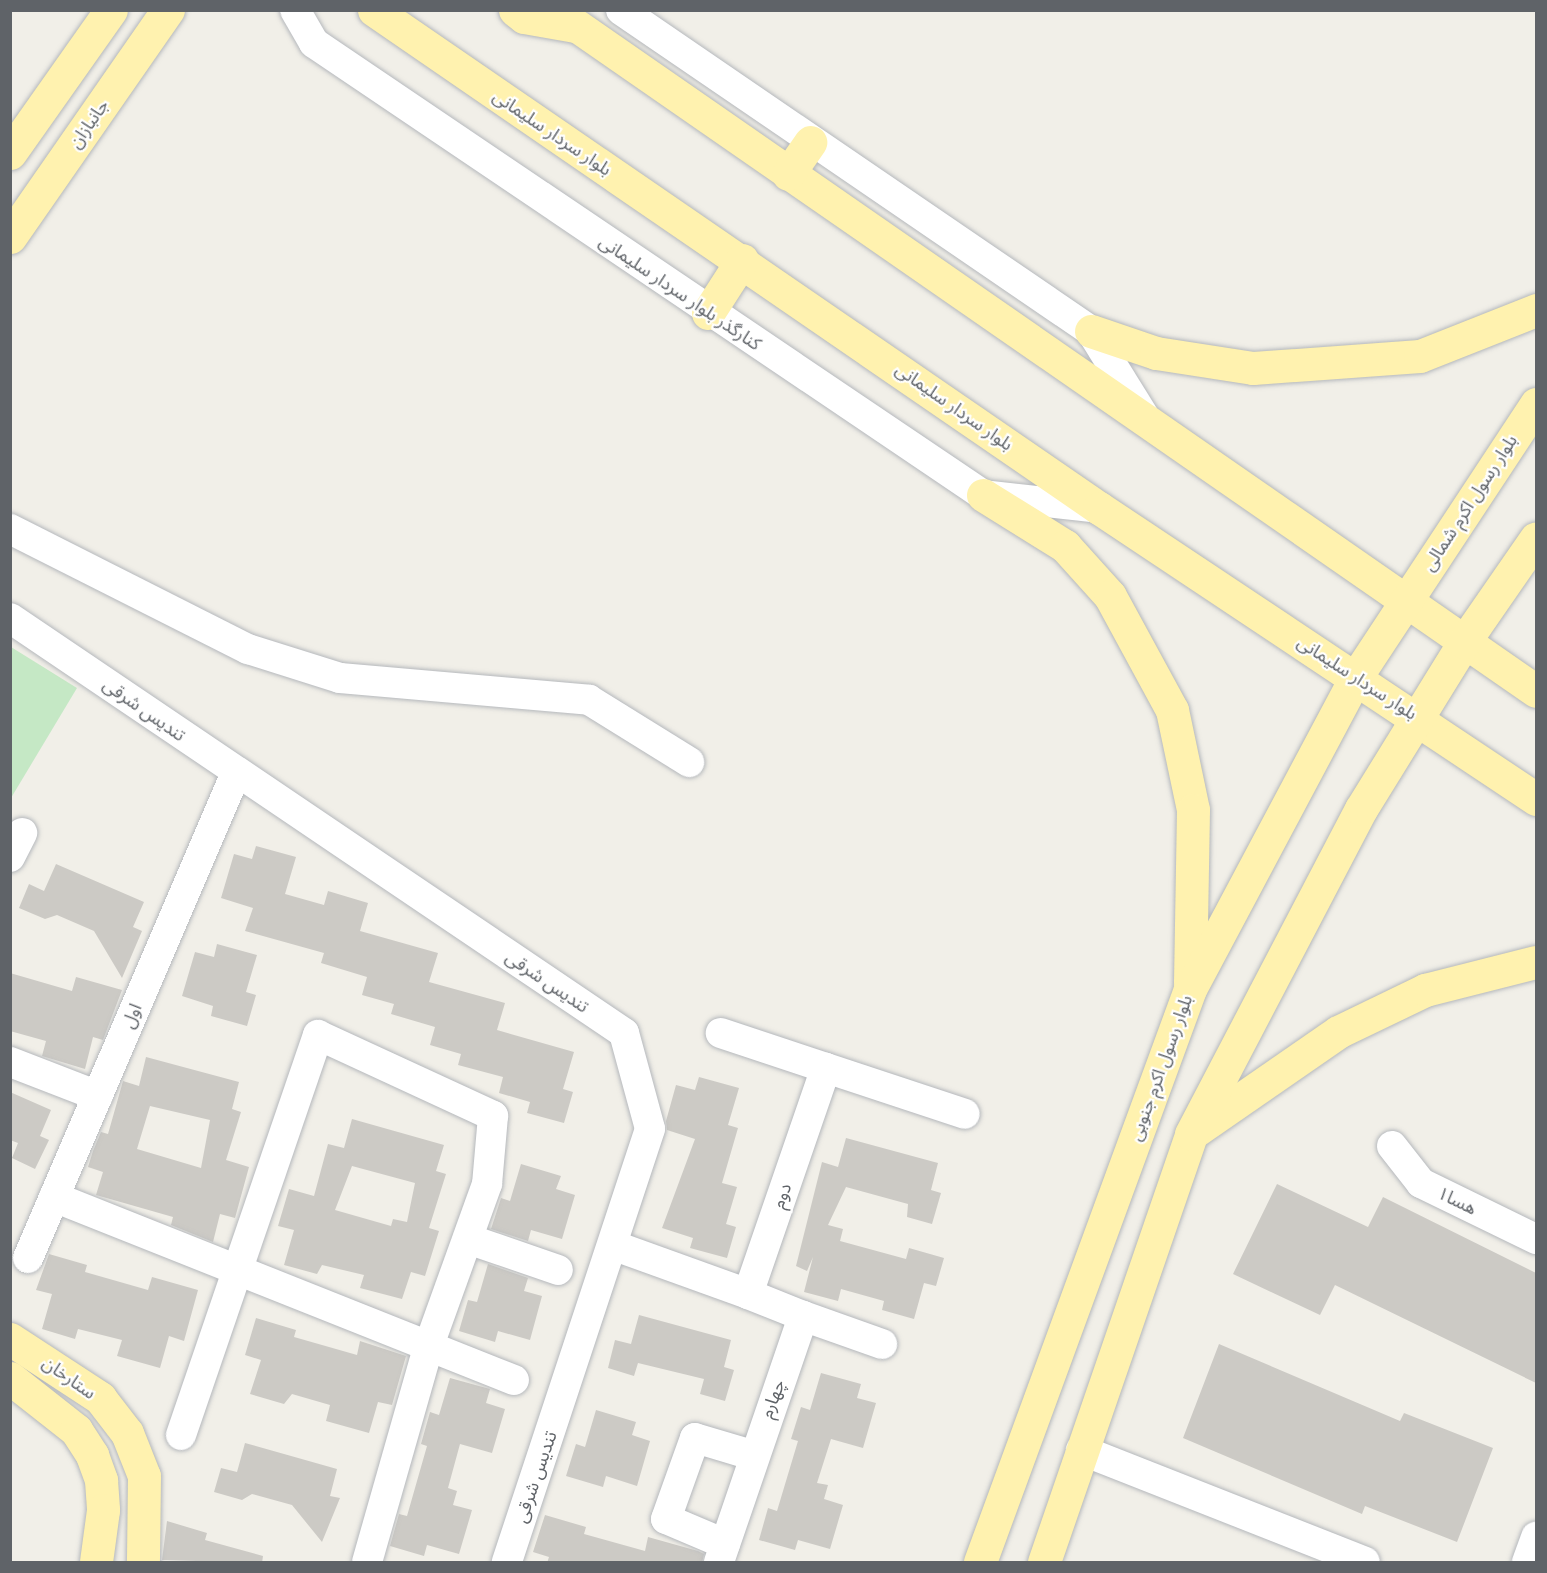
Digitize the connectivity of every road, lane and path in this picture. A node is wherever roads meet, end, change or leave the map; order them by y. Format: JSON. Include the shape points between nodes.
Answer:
{"nodes":[{"id":1,"x":111,"y":10,"type":"edge"},
{"id":2,"x":168,"y":10,"type":"edge"},
{"id":3,"x":295,"y":10,"type":"edge"},
{"id":4,"x":515,"y":10,"type":"edge"},
{"id":5,"x":621,"y":10,"type":"edge"},
{"id":6,"x":378,"y":13,"type":"edge"},
{"id":7,"x":564,"y":18,"type":"edge"},
{"id":8,"x":810,"y":142,"type":"junction"},
{"id":9,"x":10,"y":153,"type":"edge"},
{"id":10,"x":788,"y":174,"type":"junction"},
{"id":11,"x":10,"y":237,"type":"edge"},
{"id":12,"x":742,"y":260,"type":"junction"},
{"id":13,"x":1536,"y":310,"type":"edge"},
{"id":14,"x":708,"y":314,"type":"junction"},
{"id":15,"x":1091,"y":331,"type":"junction"},
{"id":16,"x":1536,"y":404,"type":"edge"},
{"id":17,"x":1149,"y":423,"type":"junction"},
{"id":18,"x":983,"y":495,"type":"junction"},
{"id":19,"x":1099,"y":508,"type":"junction"},
{"id":20,"x":10,"y":529,"type":"edge"},
{"id":21,"x":1536,"y":538,"type":"edge"},
{"id":22,"x":1405,"y":602,"type":"junction"},
{"id":23,"x":10,"y":618,"type":"edge"},
{"id":24,"x":1464,"y":642,"type":"junction"},
{"id":25,"x":1356,"y":677,"type":"junction"},
{"id":26,"x":1536,"y":691,"type":"edge"},
{"id":27,"x":1418,"y":716,"type":"junction"},
{"id":28,"x":689,"y":762,"type":"dead end"},
{"id":29,"x":236,"y":773,"type":"junction"},
{"id":30,"x":1536,"y":799,"type":"edge"},
{"id":31,"x":1536,"y":962,"type":"edge"},
{"id":32,"x":1190,"y":989,"type":"junction"},
{"id":33,"x":721,"y":1033,"type":"dead end"},
{"id":34,"x":10,"y":1062,"type":"edge"},
{"id":35,"x":826,"y":1068,"type":"junction"},
{"id":36,"x":98,"y":1096,"type":"junction"},
{"id":37,"x":965,"y":1114,"type":"dead end"},
{"id":38,"x":1191,"y":1134,"type":"junction"},
{"id":39,"x":1392,"y":1146,"type":"dead end"},
{"id":40,"x":54,"y":1197,"type":"junction"},
{"id":41,"x":468,"y":1239,"type":"junction"},
{"id":42,"x":1536,"y":1239,"type":"edge"},
{"id":43,"x":615,"y":1246,"type":"junction"},
{"id":44,"x":28,"y":1258,"type":"dead end"},
{"id":45,"x":558,"y":1270,"type":"dead end"},
{"id":46,"x":239,"y":1273,"type":"junction"},
{"id":47,"x":748,"y":1294,"type":"junction"},
{"id":48,"x":802,"y":1316,"type":"junction"},
{"id":49,"x":10,"y":1339,"type":"edge"},
{"id":50,"x":882,"y":1344,"type":"dead end"},
{"id":51,"x":428,"y":1348,"type":"junction"},
{"id":52,"x":10,"y":1378,"type":"edge"},
{"id":53,"x":514,"y":1380,"type":"dead end"},
{"id":54,"x":181,"y":1435,"type":"dead end"},
{"id":55,"x":1082,"y":1450,"type":"junction"},
{"id":56,"x":752,"y":1455,"type":"junction"},
{"id":57,"x":1536,"y":1537,"type":"edge"},
{"id":58,"x":722,"y":1553,"type":"edge"},
{"id":59,"x":96,"y":1563,"type":"edge"},
{"id":60,"x":143,"y":1563,"type":"edge"},
{"id":61,"x":367,"y":1563,"type":"edge"},
{"id":62,"x":507,"y":1563,"type":"edge"},
{"id":63,"x":980,"y":1563,"type":"edge"},
{"id":64,"x":1044,"y":1563,"type":"edge"},
{"id":65,"x":1365,"y":1563,"type":"edge"},
{"id":66,"x":1527,"y":1563,"type":"edge"}],
"edges":[{"from":1,"to":9,"type":"main road"},
{"from":2,"to":11,"type":"main road","name":"جانبازان"},
{"from":3,"to":14,"type":"street","name":"کنارگذر بلوار سردار سلیمانی","via":[[314,44]]},
{"from":4,"to":7,"type":"main road","via":[[524,17]]},
{"from":5,"to":8,"type":"street"},
{"from":6,"to":12,"type":"main road","name":"بلوار سردار سلیمانی"},
{"from":7,"to":10,"type":"main road"},
{"from":8,"to":10,"type":"main road"},
{"from":8,"to":15,"type":"street"},
{"from":10,"to":17,"type":"main road"},
{"from":12,"to":14,"type":"main road"},
{"from":12,"to":19,"type":"main road","name":"بلوار سردار سلیمانی"},
{"from":13,"to":15,"type":"main road","via":[[1420,356],[1253,368],[1156,353]]},
{"from":14,"to":18,"type":"street","name":"کنارگذر بلوار سردار سلیمانی"},
{"from":15,"to":17,"type":"street"},
{"from":16,"to":22,"type":"main road","name":"بلوار رسول اکرم شمالی"},
{"from":17,"to":22,"type":"main road"},
{"from":18,"to":19,"type":"street","name":"کنارگذر بلوار سردار سلیمانی"},
{"from":18,"to":32,"type":"main road","via":[[1065,546],[1110,596],[1172,710],[1193,810]]},
{"from":19,"to":25,"type":"main road","name":"بلوار سردار سلیمانی"},
{"from":20,"to":28,"type":"street","via":[[248,649],[340,678],[589,700]]},
{"from":21,"to":24,"type":"main road"},
{"from":22,"to":24,"type":"main road"},
{"from":22,"to":25,"type":"main road","name":"بلوار رسول اکرم جنوبی"},
{"from":23,"to":29,"type":"street","name":"تندیس شرقی"},
{"from":24,"to":26,"type":"main road"},
{"from":24,"to":27,"type":"main road"},
{"from":25,"to":27,"type":"main road","name":"بلوار سردار سلیمانی"},
{"from":25,"to":32,"type":"main road","name":"بلوار رسول اکرم جنوبی"},
{"from":27,"to":30,"type":"main road","name":"بلوار سردار سلیمانی"},
{"from":27,"to":38,"type":"main road","via":[[1361,809]]},
{"from":29,"to":36,"type":"street","name":"اول"},
{"from":29,"to":43,"type":"street","name":"تندیس شرقی","via":[[624,1034],[650,1129]]},
{"from":31,"to":38,"type":"main road","via":[[1425,990],[1338,1032]]},
{"from":32,"to":63,"type":"main road","name":"بلوار رسول اکرم جنوبی"},
{"from":33,"to":35,"type":"street"},
{"from":34,"to":36,"type":"street"},
{"from":35,"to":37,"type":"street"},
{"from":35,"to":47,"type":"street","name":"دوم"},
{"from":36,"to":40,"type":"street","name":"اول"},
{"from":38,"to":55,"type":"main road"},
{"from":39,"to":42,"type":"street","name":"هسا۱","via":[[1421,1183]]},
{"from":40,"to":44,"type":"street","name":"اول"},
{"from":40,"to":46,"type":"street"},
{"from":41,"to":45,"type":"street"},
{"from":41,"to":46,"type":"street","via":[[488,1184],[496,1118],[318,1035]]},
{"from":41,"to":51,"type":"street"},
{"from":43,"to":47,"type":"street"},
{"from":43,"to":62,"type":"street","name":"تندیس شرقی"},
{"from":46,"to":51,"type":"street"},
{"from":46,"to":54,"type":"street"},
{"from":47,"to":48,"type":"street"},
{"from":48,"to":50,"type":"street"},
{"from":48,"to":56,"type":"street","name":"چهارم"},
{"from":49,"to":60,"type":"main road","name":"ستارخان","via":[[100,1398],[127,1433],[144,1476]]},
{"from":51,"to":53,"type":"street"},
{"from":51,"to":61,"type":"street"},
{"from":52,"to":59,"type":"main road","name":"ستارخان","via":[[76,1430],[92,1455],[101,1480],[103,1510]]},
{"from":55,"to":64,"type":"main road"},
{"from":55,"to":65,"type":"street"},
{"from":56,"to":58,"type":"street","name":"چهارم"},
{"from":56,"to":58,"type":"street","via":[[695,1438],[666,1520]]},
{"from":57,"to":66,"type":"street"}]}
